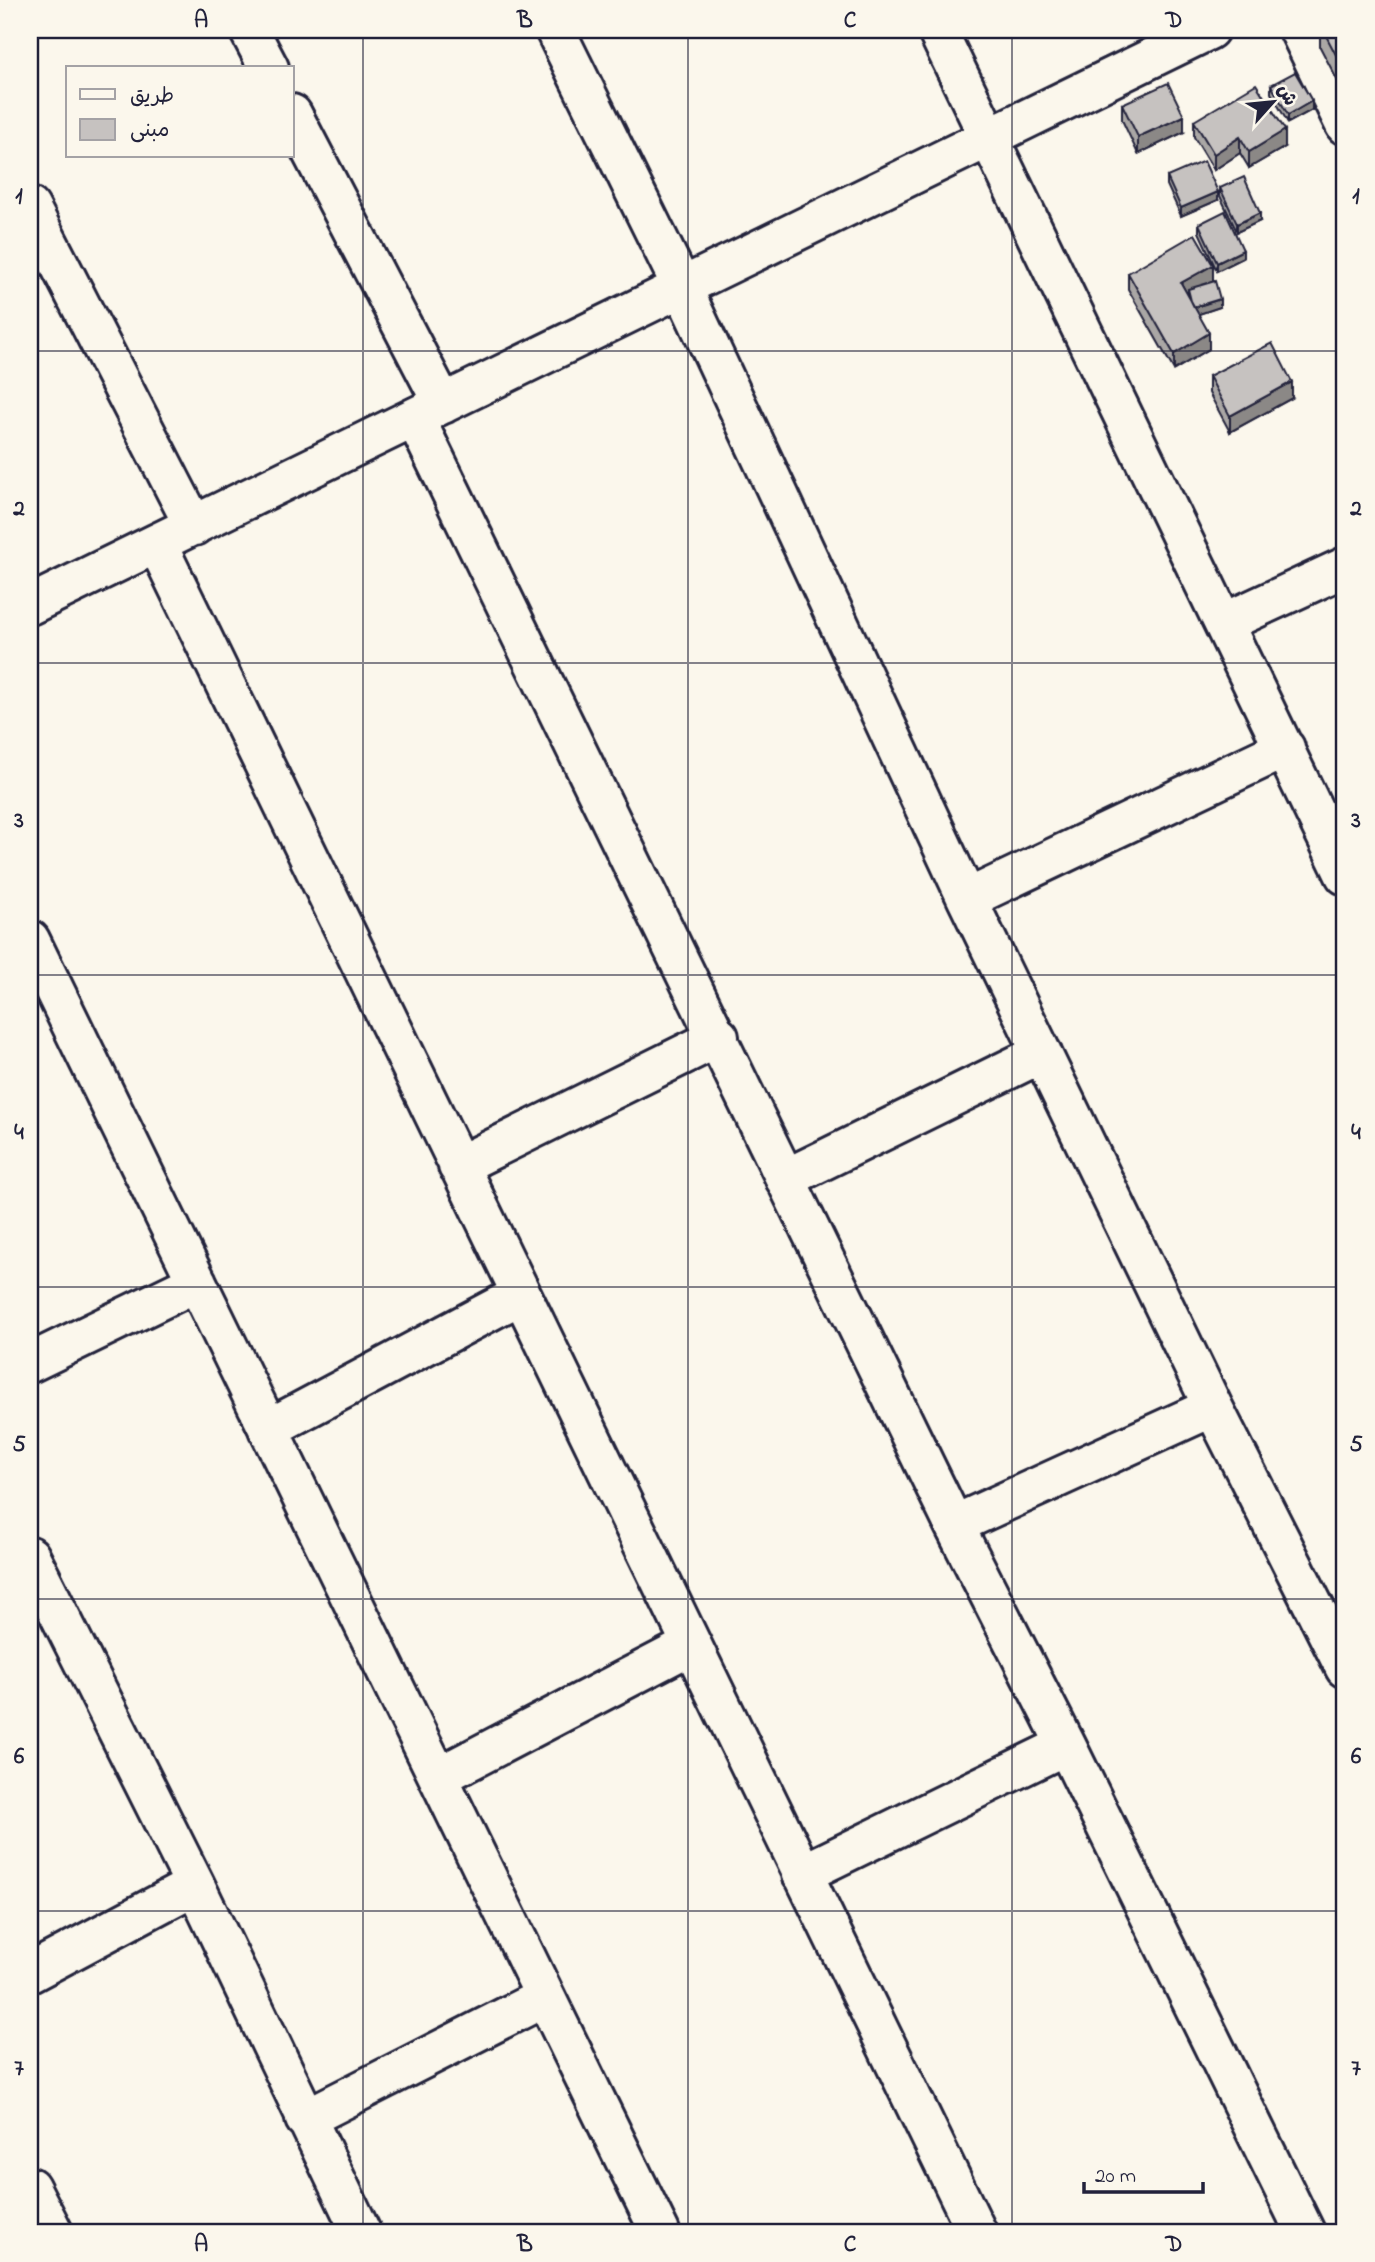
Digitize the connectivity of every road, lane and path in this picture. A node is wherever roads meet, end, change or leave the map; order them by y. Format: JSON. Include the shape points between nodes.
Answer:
{"nodes":[{"id":1,"x":248,"y":30,"type":"edge"},
{"id":2,"x":555,"y":30,"type":"edge"},
{"id":3,"x":937,"y":30,"type":"edge"},
{"id":4,"x":1209,"y":30,"type":"edge"},
{"id":5,"x":1299,"y":30,"type":"edge"},
{"id":6,"x":268,"y":66,"type":"edge"},
{"id":7,"x":294,"y":118,"type":"edge"},
{"id":8,"x":1345,"y":125,"type":"edge"},
{"id":9,"x":990,"y":137,"type":"junction"},
{"id":10,"x":30,"y":207,"type":"edge"},
{"id":11,"x":682,"y":287,"type":"junction"},
{"id":12,"x":429,"y":411,"type":"junction"},
{"id":13,"x":194,"y":526,"type":"junction"},
{"id":14,"x":157,"y":544,"type":"junction"},
{"id":15,"x":1345,"y":567,"type":"edge"},
{"id":16,"x":30,"y":606,"type":"edge"},
{"id":17,"x":1226,"y":622,"type":"junction"},
{"id":18,"x":1285,"y":748,"type":"junction"},
{"id":19,"x":1345,"y":875,"type":"edge"},
{"id":20,"x":967,"y":899,"type":"junction"},
{"id":21,"x":30,"y":940,"type":"edge"},
{"id":22,"x":719,"y":1037,"type":"junction"},
{"id":23,"x":1042,"y":1053,"type":"junction"},
{"id":24,"x":458,"y":1166,"type":"junction"},
{"id":25,"x":785,"y":1179,"type":"junction"},
{"id":26,"x":197,"y":1282,"type":"junction"},
{"id":27,"x":520,"y":1295,"type":"junction"},
{"id":28,"x":30,"y":1363,"type":"edge"},
{"id":29,"x":1213,"y":1407,"type":"junction"},
{"id":30,"x":268,"y":1429,"type":"junction"},
{"id":31,"x":954,"y":1525,"type":"junction"},
{"id":32,"x":30,"y":1556,"type":"edge"},
{"id":33,"x":1336,"y":1625,"type":"edge"},
{"id":34,"x":691,"y":1645,"type":"junction"},
{"id":35,"x":1345,"y":1668,"type":"edge"},
{"id":36,"x":1066,"y":1745,"type":"junction"},
{"id":37,"x":438,"y":1777,"type":"junction"},
{"id":38,"x":803,"y":1874,"type":"junction"},
{"id":39,"x":195,"y":1885,"type":"junction"},
{"id":40,"x":30,"y":1973,"type":"edge"},
{"id":41,"x":544,"y":1997,"type":"junction"},
{"id":42,"x":305,"y":2119,"type":"junction"},
{"id":43,"x":30,"y":2187,"type":"edge"},
{"id":44,"x":53,"y":2232,"type":"edge"},
{"id":45,"x":360,"y":2232,"type":"edge"},
{"id":46,"x":660,"y":2232,"type":"edge"},
{"id":47,"x":977,"y":2232,"type":"edge"},
{"id":48,"x":1305,"y":2232,"type":"edge"}],
"edges":[{"from":1,"to":6,"type":"street"},
{"from":2,"to":11,"type":"street"},
{"from":3,"to":9,"type":"street"},
{"from":4,"to":9,"type":"street"},
{"from":5,"to":8,"type":"street"},
{"from":7,"to":12,"type":"street"},
{"from":9,"to":11,"type":"street"},
{"from":9,"to":17,"type":"street"},
{"from":10,"to":13,"type":"street"},
{"from":11,"to":12,"type":"street"},
{"from":11,"to":20,"type":"street"},
{"from":12,"to":13,"type":"street"},
{"from":12,"to":22,"type":"street"},
{"from":13,"to":14,"type":"street"},
{"from":14,"to":16,"type":"street"},
{"from":14,"to":24,"type":"street"},
{"from":15,"to":17,"type":"street"},
{"from":17,"to":18,"type":"street"},
{"from":18,"to":19,"type":"street"},
{"from":18,"to":20,"type":"street"},
{"from":20,"to":23,"type":"street"},
{"from":21,"to":26,"type":"street"},
{"from":22,"to":24,"type":"street"},
{"from":22,"to":25,"type":"street"},
{"from":23,"to":25,"type":"street"},
{"from":23,"to":29,"type":"street"},
{"from":24,"to":27,"type":"street"},
{"from":25,"to":31,"type":"street"},
{"from":26,"to":28,"type":"street"},
{"from":26,"to":30,"type":"street"},
{"from":27,"to":30,"type":"street"},
{"from":27,"to":34,"type":"street"},
{"from":29,"to":31,"type":"street"},
{"from":29,"to":33,"type":"street"},
{"from":30,"to":37,"type":"street"},
{"from":31,"to":36,"type":"street"},
{"from":32,"to":39,"type":"street"},
{"from":33,"to":35,"type":"street"},
{"from":34,"to":37,"type":"street"},
{"from":34,"to":38,"type":"street"},
{"from":36,"to":38,"type":"street"},
{"from":36,"to":48,"type":"street"},
{"from":37,"to":41,"type":"street"},
{"from":38,"to":47,"type":"street"},
{"from":39,"to":40,"type":"street"},
{"from":39,"to":42,"type":"street"},
{"from":41,"to":42,"type":"street"},
{"from":41,"to":46,"type":"street"},
{"from":42,"to":45,"type":"street"},
{"from":43,"to":44,"type":"street"}]}
